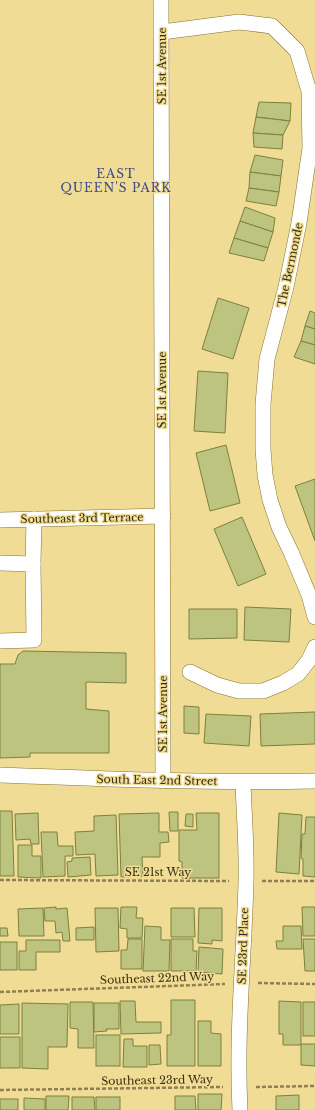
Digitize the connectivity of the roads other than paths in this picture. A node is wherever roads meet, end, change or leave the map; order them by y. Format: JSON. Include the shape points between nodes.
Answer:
{"nodes":[{"id":1,"x":162,"y":0,"type":"edge"},
{"id":2,"x":162,"y":32,"type":"junction"},
{"id":3,"x":163,"y":516,"type":"junction"},
{"id":4,"x":34,"y":519,"type":"junction"},
{"id":5,"x":0,"y":520,"type":"edge"},
{"id":6,"x":0,"y":563,"type":"edge"},
{"id":7,"x":33,"y":564,"type":"junction"},
{"id":8,"x":315,"y":617,"type":"edge"},
{"id":9,"x":0,"y":641,"type":"edge"},
{"id":10,"x":315,"y":647,"type":"edge"},
{"id":11,"x":190,"y":672,"type":"dead end"},
{"id":12,"x":0,"y":775,"type":"edge"},
{"id":13,"x":163,"y":781,"type":"junction"},
{"id":14,"x":315,"y":781,"type":"edge"},
{"id":15,"x":243,"y":782,"type":"junction"},
{"id":16,"x":240,"y":1110,"type":"edge"}],
"edges":[{"from":1,"to":2,"type":"street","name":"SE 1st Avenue"},
{"from":2,"to":3,"type":"street","name":"SE 1st Avenue"},
{"from":2,"to":8,"type":"street","name":"The Bermonde","via":[[239,22],[272,26],[297,51],[309,91],[310,148],[286,286],[267,359],[263,449],[265,475],[276,520],[309,595]]},
{"from":3,"to":4,"type":"street","name":"Southeast 3rd Terrace"},
{"from":3,"to":13,"type":"street","name":"SE 1st Avenue"},
{"from":4,"to":5,"type":"street","name":"Southeast 3rd Terrace"},
{"from":4,"to":7,"type":"street"},
{"from":6,"to":7,"type":"street"},
{"from":7,"to":9,"type":"street","via":[[34,640]]},
{"from":10,"to":11,"type":"street","via":[[298,674],[263,691],[239,691],[217,685]]},
{"from":12,"to":13,"type":"street","name":"South East 2nd Street"},
{"from":13,"to":15,"type":"street","name":"South East 2nd Street"},
{"from":14,"to":15,"type":"street","name":"South East 2nd Street"},
{"from":15,"to":16,"type":"street","name":"SE 23rd Place","via":[[246,881]]}]}
